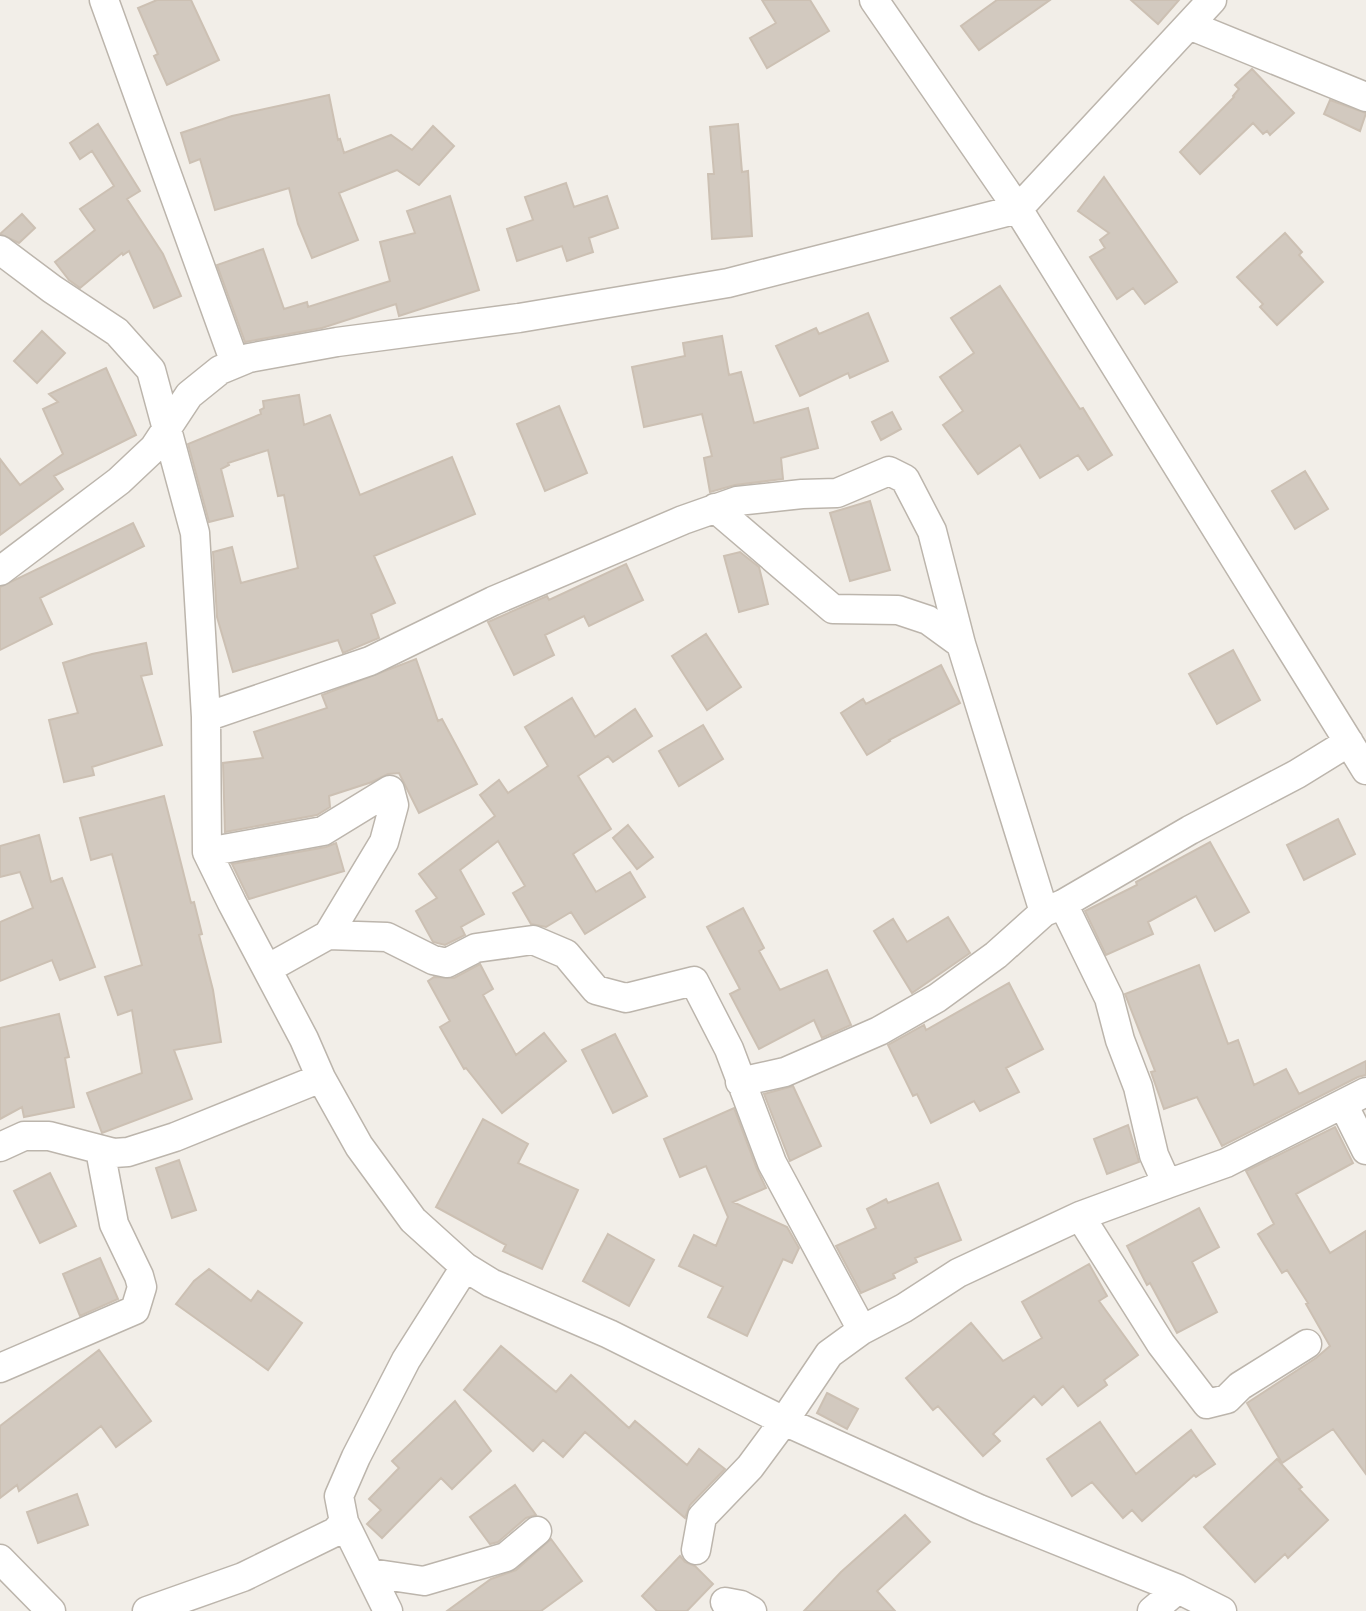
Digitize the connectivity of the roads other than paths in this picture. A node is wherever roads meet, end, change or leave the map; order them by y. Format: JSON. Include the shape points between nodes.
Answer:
{"nodes":[{"id":1,"x":104,"y":0,"type":"edge"},
{"id":2,"x":874,"y":0,"type":"edge"},
{"id":3,"x":1212,"y":0,"type":"edge"},
{"id":4,"x":1189,"y":25,"type":"junction"},
{"id":5,"x":1366,"y":97,"type":"edge"},
{"id":6,"x":1018,"y":209,"type":"junction"},
{"id":7,"x":0,"y":250,"type":"edge"},
{"id":8,"x":235,"y":363,"type":"junction"},
{"id":9,"x":167,"y":428,"type":"junction"},
{"id":10,"x":715,"y":508,"type":"junction"},
{"id":11,"x":0,"y":571,"type":"edge"},
{"id":12,"x":961,"y":644,"type":"junction"},
{"id":13,"x":206,"y":717,"type":"junction"},
{"id":14,"x":1349,"y":742,"type":"junction"},
{"id":15,"x":1366,"y":770,"type":"edge"},
{"id":16,"x":207,"y":852,"type":"junction"},
{"id":17,"x":1054,"y":908,"type":"junction"},
{"id":18,"x":328,"y":935,"type":"junction"},
{"id":19,"x":267,"y":969,"type":"junction"},
{"id":20,"x":321,"y":1078,"type":"junction"},
{"id":21,"x":740,"y":1082,"type":"junction"},
{"id":22,"x":1355,"y":1098,"type":"edge"},
{"id":23,"x":0,"y":1147,"type":"edge"},
{"id":24,"x":100,"y":1150,"type":"junction"},
{"id":25,"x":1366,"y":1150,"type":"edge"},
{"id":26,"x":1167,"y":1184,"type":"junction"},
{"id":27,"x":1080,"y":1216,"type":"junction"},
{"id":28,"x":465,"y":1267,"type":"junction"},
{"id":29,"x":862,"y":1330,"type":"junction"},
{"id":30,"x":1307,"y":1344,"type":"dead end"},
{"id":31,"x":0,"y":1368,"type":"edge"},
{"id":32,"x":785,"y":1421,"type":"junction"},
{"id":33,"x":344,"y":1522,"type":"junction"},
{"id":34,"x":537,"y":1531,"type":"dead end"},
{"id":35,"x":696,"y":1550,"type":"dead end"},
{"id":36,"x":0,"y":1559,"type":"edge"},
{"id":37,"x":370,"y":1573,"type":"junction"},
{"id":38,"x":1178,"y":1589,"type":"junction"},
{"id":39,"x":725,"y":1602,"type":"dead end"},
{"id":40,"x":51,"y":1611,"type":"edge"},
{"id":41,"x":148,"y":1611,"type":"edge"},
{"id":42,"x":388,"y":1611,"type":"edge"},
{"id":43,"x":752,"y":1611,"type":"edge"},
{"id":44,"x":1152,"y":1611,"type":"edge"},
{"id":45,"x":1222,"y":1611,"type":"edge"}],
"edges":[{"from":1,"to":8,"type":"street"},
{"from":2,"to":6,"type":"street"},
{"from":3,"to":4,"type":"street"},
{"from":4,"to":5,"type":"street"},
{"from":4,"to":6,"type":"street"},
{"from":6,"to":8,"type":"street","via":[[728,283],[337,342]]},
{"from":6,"to":14,"type":"street"},
{"from":7,"to":9,"type":"street","via":[[117,332],[151,370]]},
{"from":8,"to":9,"type":"street","via":[[189,394]]},
{"from":9,"to":11,"type":"street","via":[[154,448],[119,481]]},
{"from":9,"to":13,"type":"street","via":[[195,533]]},
{"from":10,"to":12,"type":"street","via":[[833,609],[898,610],[928,620]]},
{"from":10,"to":12,"type":"street","via":[[737,501],[837,493],[889,471],[905,479],[932,531]]},
{"from":10,"to":13,"type":"street","via":[[493,601],[370,661]]},
{"from":12,"to":17,"type":"street"},
{"from":13,"to":16,"type":"street"},
{"from":14,"to":15,"type":"street"},
{"from":14,"to":17,"type":"street"},
{"from":16,"to":18,"type":"street","via":[[323,831],[390,790],[394,805],[384,842]]},
{"from":16,"to":19,"type":"street"},
{"from":17,"to":21,"type":"street","via":[[937,998],[879,1031],[785,1072]]},
{"from":17,"to":26,"type":"street","via":[[1109,998],[1154,1155]]},
{"from":18,"to":19,"type":"street"},
{"from":18,"to":21,"type":"street","via":[[387,937],[447,963],[475,948],[533,940],[566,954],[596,990],[626,999],[694,981],[729,1049]]},
{"from":19,"to":20,"type":"street"},
{"from":20,"to":24,"type":"street","via":[[152,1145],[128,1152]]},
{"from":20,"to":28,"type":"street","via":[[359,1146],[413,1220]]},
{"from":21,"to":29,"type":"street","via":[[772,1163]]},
{"from":22,"to":25,"type":"street"},
{"from":22,"to":26,"type":"street","via":[[1226,1163]]},
{"from":23,"to":24,"type":"street","via":[[24,1136],[49,1136]]},
{"from":24,"to":31,"type":"street","via":[[114,1224],[142,1287],[135,1310]]},
{"from":26,"to":27,"type":"street"},
{"from":27,"to":29,"type":"street","via":[[958,1273]]},
{"from":27,"to":30,"type":"street","via":[[1161,1344],[1208,1404],[1227,1399]]},
{"from":28,"to":32,"type":"street"},
{"from":28,"to":33,"type":"street","via":[[406,1360],[356,1457],[339,1496]]},
{"from":29,"to":32,"type":"street","via":[[829,1354]]},
{"from":32,"to":35,"type":"street","via":[[750,1467],[702,1517]]},
{"from":32,"to":38,"type":"street","via":[[979,1509]]},
{"from":33,"to":37,"type":"street"},
{"from":33,"to":41,"type":"street","via":[[335,1532],[243,1577]]},
{"from":34,"to":37,"type":"street","via":[[506,1557],[424,1581]]},
{"from":36,"to":40,"type":"street"},
{"from":37,"to":42,"type":"street"},
{"from":38,"to":44,"type":"street"},
{"from":38,"to":45,"type":"street"},
{"from":39,"to":43,"type":"street"}]}
